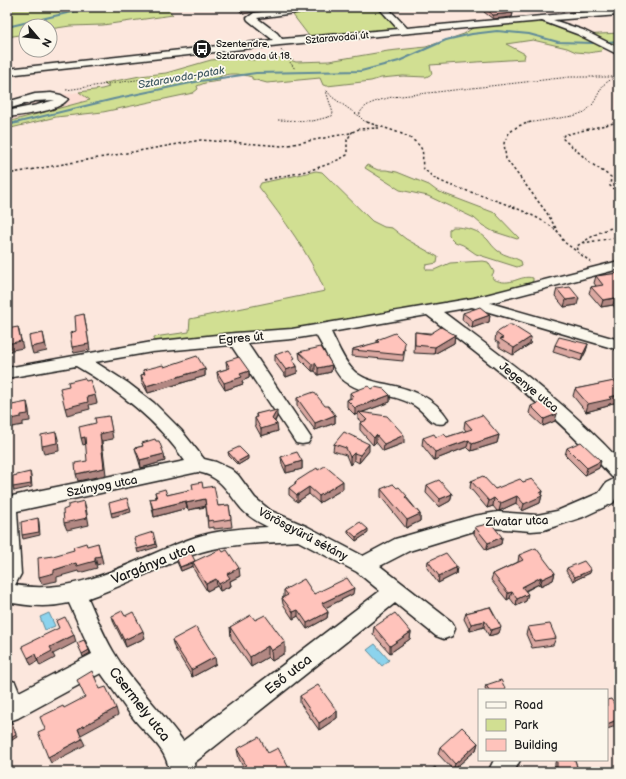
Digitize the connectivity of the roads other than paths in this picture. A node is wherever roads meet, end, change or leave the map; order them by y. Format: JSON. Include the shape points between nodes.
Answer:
{"nodes":[{"id":1,"x":317,"y":7,"type":"edge"},
{"id":2,"x":382,"y":7,"type":"edge"},
{"id":3,"x":619,"y":12,"type":"edge"},
{"id":4,"x":542,"y":19,"type":"junction"},
{"id":5,"x":405,"y":31,"type":"junction"},
{"id":6,"x":278,"y":43,"type":"junction"},
{"id":7,"x":619,"y":52,"type":"edge"},
{"id":8,"x":7,"y":72,"type":"edge"},
{"id":9,"x":7,"y":106,"type":"edge"},
{"id":10,"x":7,"y":114,"type":"edge"},
{"id":11,"x":619,"y":264,"type":"edge"},
{"id":12,"x":474,"y":302,"type":"junction"},
{"id":13,"x":430,"y":310,"type":"junction"},
{"id":14,"x":321,"y":329,"type":"junction"},
{"id":15,"x":235,"y":338,"type":"junction"},
{"id":16,"x":619,"y":345,"type":"edge"},
{"id":17,"x":78,"y":360,"type":"junction"},
{"id":18,"x":7,"y":373,"type":"edge"},
{"id":19,"x":439,"y":419,"type":"dead end"},
{"id":20,"x":302,"y":438,"type":"dead end"},
{"id":21,"x":198,"y":465,"type":"junction"},
{"id":22,"x":619,"y":472,"type":"edge"},
{"id":23,"x":619,"y":484,"type":"edge"},
{"id":24,"x":613,"y":502,"type":"edge"},
{"id":25,"x":7,"y":505,"type":"edge"},
{"id":26,"x":301,"y":533,"type":"junction"},
{"id":27,"x":364,"y":566,"type":"junction"},
{"id":28,"x":7,"y":581,"type":"edge"},
{"id":29,"x":395,"y":591,"type":"junction"},
{"id":30,"x":7,"y":593,"type":"edge"},
{"id":31,"x":75,"y":593,"type":"junction"},
{"id":32,"x":444,"y":628,"type":"dead end"},
{"id":33,"x":105,"y":660,"type":"junction"},
{"id":34,"x":8,"y":704,"type":"edge"},
{"id":35,"x":506,"y":761,"type":"edge"},
{"id":36,"x":182,"y":765,"type":"edge"},
{"id":37,"x":501,"y":772,"type":"edge"}],
"edges":[{"from":1,"to":6,"type":"street","via":[[251,18],[274,35]]},
{"from":2,"to":5,"type":"street"},
{"from":3,"to":4,"type":"street","name":"Sztaravodai út"},
{"from":4,"to":5,"type":"street","name":"Sztaravodai út"},
{"from":4,"to":7,"type":"street","via":[[580,32]]},
{"from":5,"to":6,"type":"street","name":"Sztaravodai út"},
{"from":6,"to":8,"type":"street","name":"Sztaravodai út"},
{"from":9,"to":10,"type":"street","via":[[43,96],[63,99],[50,105]]},
{"from":11,"to":12,"type":"street","name":"Egres út"},
{"from":12,"to":13,"type":"street","name":"Egres út"},
{"from":12,"to":16,"type":"street"},
{"from":13,"to":14,"type":"street","name":"Egres út"},
{"from":13,"to":22,"type":"street","name":"Jegenye utca","via":[[537,392],[576,426]]},
{"from":14,"to":15,"type":"street","name":"Egres út"},
{"from":14,"to":19,"type":"street","via":[[350,377],[365,385],[415,398]]},
{"from":15,"to":17,"type":"street","name":"Egres út","via":[[152,347]]},
{"from":15,"to":20,"type":"street"},
{"from":17,"to":18,"type":"street","name":"Egres út"},
{"from":17,"to":21,"type":"street","via":[[123,387],[140,401],[186,446]]},
{"from":21,"to":25,"type":"street","name":"Szúnyog utca"},
{"from":21,"to":26,"type":"street","name":"Vörösgyűrű sétány","via":[[224,474],[248,503],[264,516]]},
{"from":23,"to":24,"type":"street","name":"Zivatar utca","via":[[609,491]]},
{"from":24,"to":27,"type":"street","name":"Zivatar utca","via":[[556,520],[493,520],[473,523],[393,548]]},
{"from":25,"to":28,"type":"street","via":[[10,574]]},
{"from":26,"to":27,"type":"street","name":"Vörösgyűrű sétány"},
{"from":26,"to":31,"type":"street","name":"Vargánya utca","via":[[259,535],[199,545]]},
{"from":27,"to":29,"type":"street","name":"Vörösgyűrű sétány"},
{"from":29,"to":32,"type":"street","name":"Vörösgyűrű sétány"},
{"from":29,"to":36,"type":"street","name":"Eső utca"},
{"from":30,"to":31,"type":"street","name":"Vargánya utca","via":[[42,598]]},
{"from":31,"to":33,"type":"street","name":"Csermely utca"},
{"from":33,"to":34,"type":"street"},
{"from":33,"to":36,"type":"street","name":"Csermely utca","via":[[143,712],[160,729]]},
{"from":35,"to":37,"type":"street"}]}
